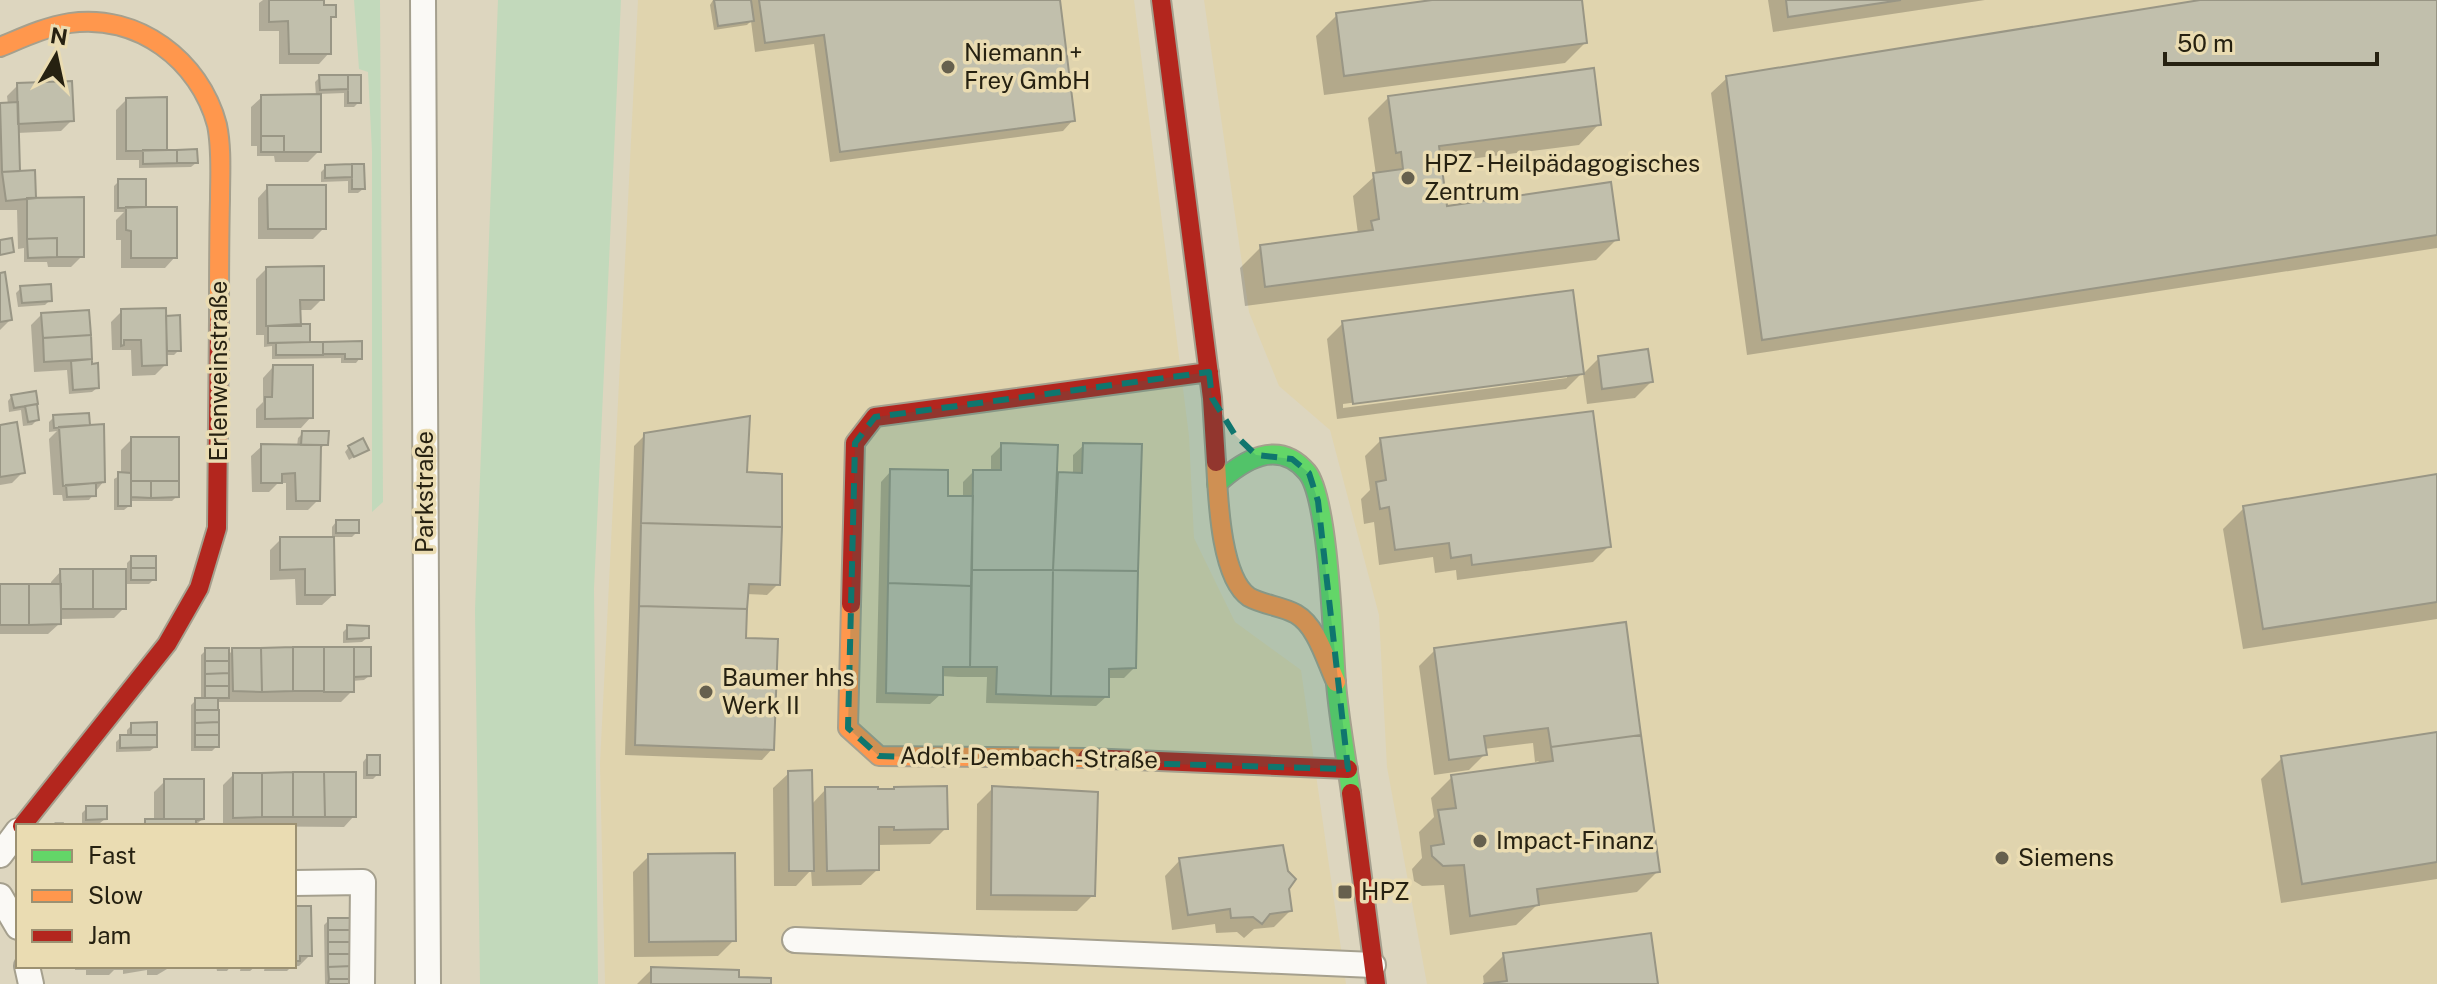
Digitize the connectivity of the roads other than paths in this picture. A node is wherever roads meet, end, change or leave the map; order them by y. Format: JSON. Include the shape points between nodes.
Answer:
{"nodes":[{"id":1,"x":423,"y":0,"type":"edge"},
{"id":2,"x":1161,"y":0,"type":"edge"},
{"id":3,"x":0,"y":47,"type":"edge"},
{"id":4,"x":1209,"y":372,"type":"junction"},
{"id":5,"x":1212,"y":398,"type":"junction"},
{"id":6,"x":1246,"y":445,"type":"junction"},
{"id":7,"x":1217,"y":484,"type":"junction"},
{"id":8,"x":1328,"y":569,"type":"junction"},
{"id":9,"x":1248,"y":596,"type":"junction"},
{"id":10,"x":1336,"y":682,"type":"junction"},
{"id":11,"x":1348,"y":769,"type":"junction"},
{"id":12,"x":24,"y":824,"type":"edge"},
{"id":13,"x":16,"y":834,"type":"edge"},
{"id":14,"x":0,"y":855,"type":"edge"},
{"id":15,"x":296,"y":883,"type":"edge"},
{"id":16,"x":0,"y":896,"type":"edge"},
{"id":17,"x":16,"y":924,"type":"edge"},
{"id":18,"x":795,"y":940,"type":"dead end"},
{"id":19,"x":1375,"y":975,"type":"edge"},
{"id":20,"x":362,"y":984,"type":"edge"},
{"id":21,"x":428,"y":984,"type":"edge"}],
"edges":[{"from":1,"to":21,"type":"street","name":"Parkstraße"},
{"from":2,"to":4,"type":"street"},
{"from":3,"to":12,"type":"street","name":"Erlenweinstraße","via":[[72,22],[142,32],[179,57],[202,88],[217,124],[220,172],[217,528],[199,588],[167,644]]},
{"from":4,"to":5,"type":"street"},
{"from":4,"to":11,"type":"street","name":"Adolf-Dembach-Straße","via":[[875,417],[855,443],[848,728],[879,756],[1131,758]]},
{"from":5,"to":6,"type":"street"},
{"from":5,"to":7,"type":"street"},
{"from":6,"to":7,"type":"street","via":[[1237,465]]},
{"from":6,"to":8,"type":"street","via":[[1292,459],[1309,473]]},
{"from":7,"to":9,"type":"street","via":[[1226,554],[1233,576]]},
{"from":8,"to":9,"type":"street","via":[[1305,592]]},
{"from":8,"to":10,"type":"street","via":[[1338,651]]},
{"from":9,"to":10,"type":"street","via":[[1298,615],[1315,635]]},
{"from":10,"to":11,"type":"street"},
{"from":11,"to":19,"type":"street"},
{"from":13,"to":14,"type":"street"},
{"from":15,"to":20,"type":"street","via":[[363,882]]},
{"from":16,"to":17,"type":"street"},
{"from":18,"to":19,"type":"street"}]}
